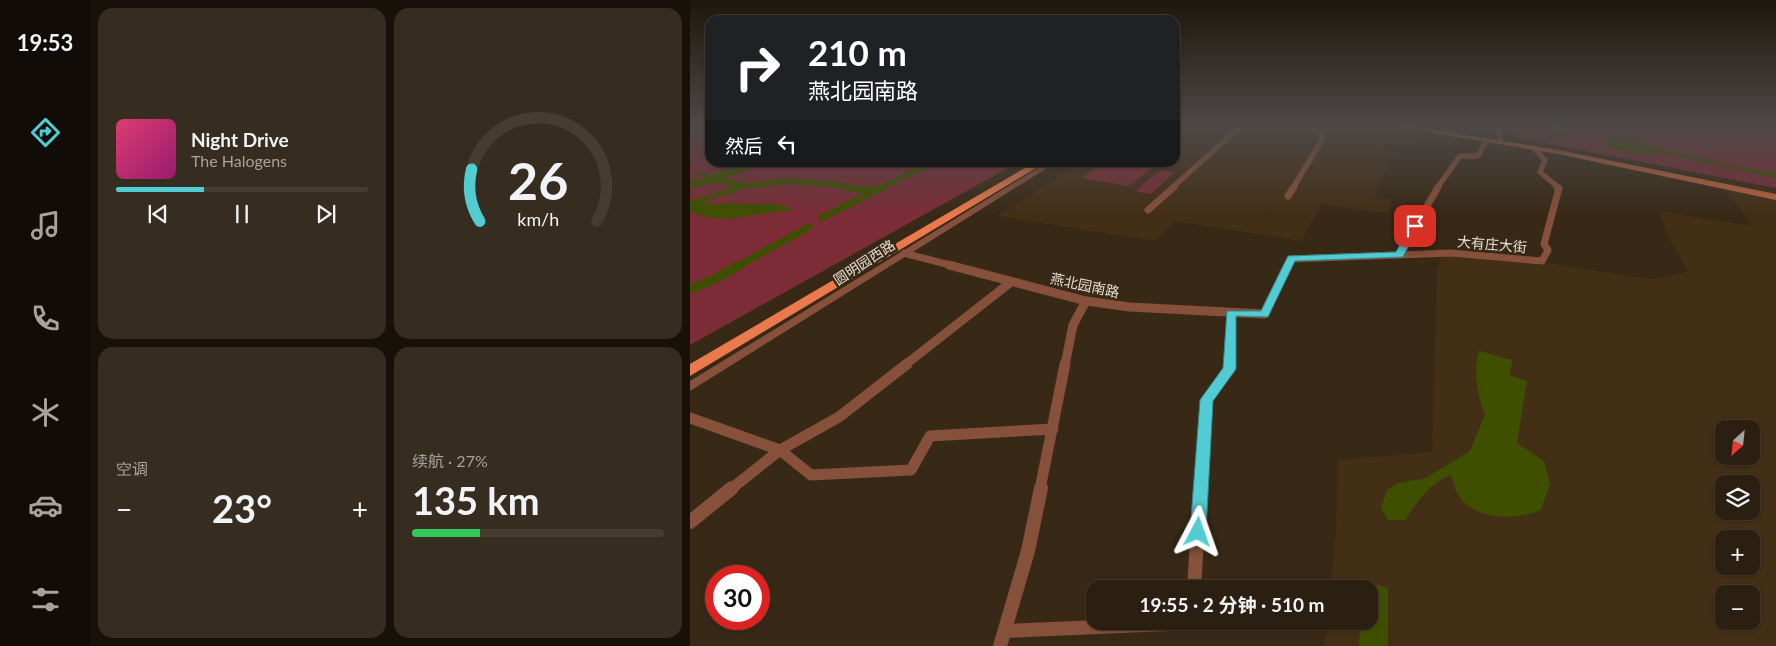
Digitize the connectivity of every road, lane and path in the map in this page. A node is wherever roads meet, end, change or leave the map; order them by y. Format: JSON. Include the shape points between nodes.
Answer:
{"nodes":[{"id":1,"x":1209,"y":155,"type":"edge"},
{"id":2,"x":1313,"y":155,"type":"edge"},
{"id":3,"x":1478,"y":155,"type":"edge"},
{"id":4,"x":1541,"y":155,"type":"edge"},
{"id":5,"x":1569,"y":155,"type":"edge"},
{"id":6,"x":1571,"y":155,"type":"edge"},
{"id":7,"x":1022,"y":167,"type":"edge"},
{"id":8,"x":1034,"y":167,"type":"edge"},
{"id":9,"x":1039,"y":167,"type":"edge"},
{"id":10,"x":1046,"y":167,"type":"edge"},
{"id":11,"x":1776,"y":195,"type":"edge"},
{"id":12,"x":1288,"y":196,"type":"dead end"},
{"id":13,"x":1148,"y":210,"type":"dead end"},
{"id":14,"x":904,"y":253,"type":"junction"},
{"id":15,"x":1399,"y":254,"type":"junction"},
{"id":16,"x":1010,"y":282,"type":"junction"},
{"id":17,"x":1086,"y":301,"type":"junction"},
{"id":18,"x":1230,"y":313,"type":"junction"},
{"id":19,"x":1264,"y":314,"type":"joint"},
{"id":20,"x":690,"y":360,"type":"edge"},
{"id":21,"x":690,"y":371,"type":"edge"},
{"id":22,"x":690,"y":380,"type":"edge"},
{"id":23,"x":690,"y":387,"type":"edge"},
{"id":24,"x":690,"y":418,"type":"edge"},
{"id":25,"x":1053,"y":429,"type":"junction"},
{"id":26,"x":780,"y":450,"type":"junction"},
{"id":27,"x":690,"y":522,"type":"edge"},
{"id":28,"x":1195,"y":580,"type":"edge"},
{"id":29,"x":1086,"y":628,"type":"edge"},
{"id":30,"x":1005,"y":631,"type":"junction"},
{"id":31,"x":1000,"y":646,"type":"edge"}],
"edges":[{"from":1,"to":13,"type":"street"},
{"from":2,"to":12,"type":"street"},
{"from":3,"to":15,"type":"street","via":[[1460,156],[1430,198]]},
{"from":4,"to":15,"type":"street","name":"大有庄大街","via":[[1545,160],[1540,172],[1559,188],[1544,244],[1548,250],[1542,260],[1451,253]]},
{"from":5,"to":11,"type":"main road"},
{"from":6,"to":11,"type":"main road"},
{"from":7,"to":20,"type":"highway","name":"圆明园西路"},
{"from":8,"to":21,"type":"highway","name":"圆明园西路"},
{"from":9,"to":22,"type":"street","name":"圆明园西路"},
{"from":10,"to":14,"type":"street","name":"圆明园西路"},
{"from":14,"to":16,"type":"street","name":"燕北园南路"},
{"from":14,"to":23,"type":"street","name":"圆明园西路"},
{"from":15,"to":19,"type":"street","name":"大有庄大街","via":[[1291,258]]},
{"from":16,"to":17,"type":"street","name":"燕北园南路"},
{"from":16,"to":26,"type":"street","via":[[839,417]]},
{"from":17,"to":18,"type":"street","name":"燕北园南路","via":[[1130,308]]},
{"from":17,"to":25,"type":"street","via":[[1073,326]]},
{"from":18,"to":19,"type":"street","name":"燕北园南路"},
{"from":18,"to":28,"type":"street","via":[[1230,369],[1206,400]]},
{"from":24,"to":26,"type":"street"},
{"from":25,"to":26,"type":"street","via":[[930,436],[911,470],[810,475]]},
{"from":25,"to":30,"type":"street","via":[[1028,551]]},
{"from":26,"to":27,"type":"street"},
{"from":29,"to":30,"type":"street"},
{"from":30,"to":31,"type":"street"}]}
